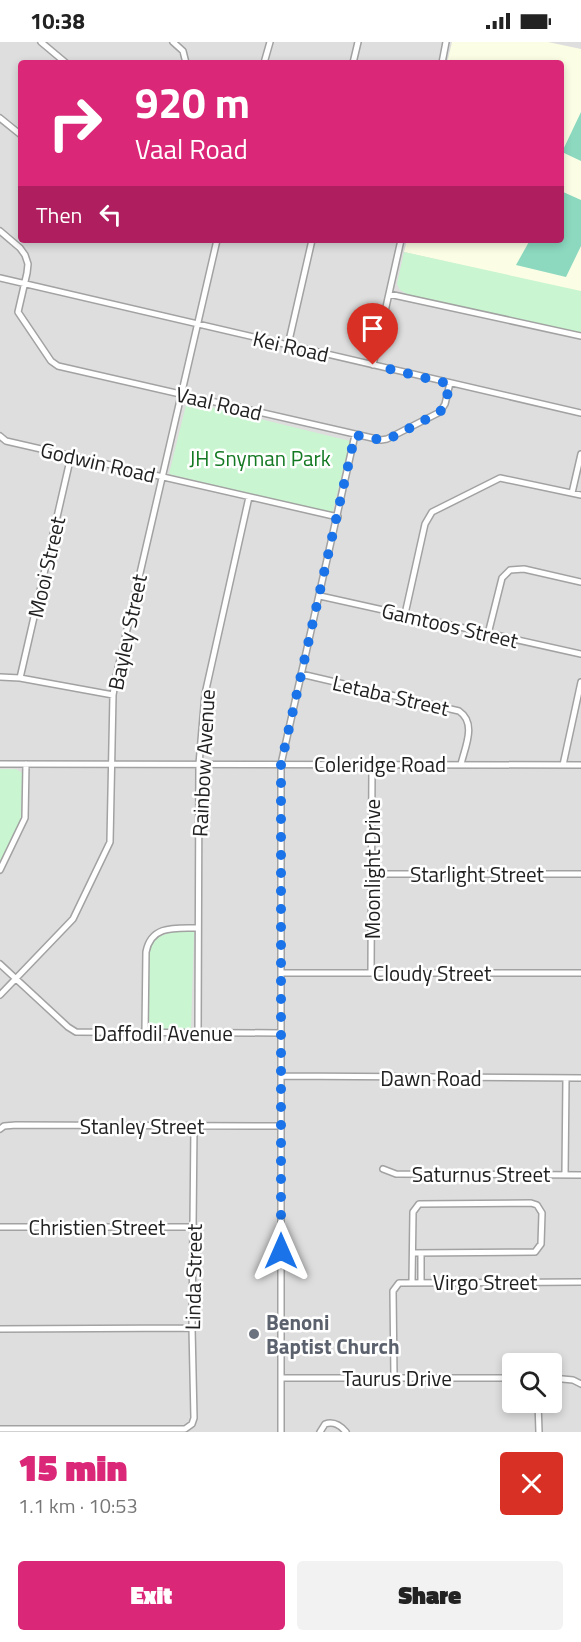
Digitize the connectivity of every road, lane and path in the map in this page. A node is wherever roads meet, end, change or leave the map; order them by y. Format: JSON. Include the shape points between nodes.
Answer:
{"nodes":[{"id":1,"x":41,"y":42,"type":"edge"},
{"id":2,"x":173,"y":42,"type":"edge"},
{"id":3,"x":270,"y":42,"type":"edge"},
{"id":4,"x":358,"y":42,"type":"edge"},
{"id":5,"x":446,"y":42,"type":"edge"},
{"id":6,"x":62,"y":60,"type":"edge"},
{"id":7,"x":186,"y":60,"type":"edge"},
{"id":8,"x":265,"y":60,"type":"edge"},
{"id":9,"x":354,"y":60,"type":"edge"},
{"id":10,"x":443,"y":60,"type":"edge"},
{"id":11,"x":0,"y":118,"type":"edge"},
{"id":12,"x":18,"y":133,"type":"edge"},
{"id":13,"x":0,"y":231,"type":"edge"},
{"id":14,"x":216,"y":243,"type":"edge"},
{"id":15,"x":311,"y":243,"type":"edge"},
{"id":16,"x":400,"y":243,"type":"edge"},
{"id":17,"x":0,"y":278,"type":"edge"},
{"id":18,"x":23,"y":284,"type":"junction"},
{"id":19,"x":389,"y":294,"type":"junction"},
{"id":20,"x":196,"y":324,"type":"junction"},
{"id":21,"x":581,"y":336,"type":"edge"},
{"id":22,"x":288,"y":345,"type":"junction"},
{"id":23,"x":373,"y":365,"type":"junction"},
{"id":24,"x":450,"y":384,"type":"junction"},
{"id":25,"x":181,"y":393,"type":"junction"},
{"id":26,"x":581,"y":413,"type":"edge"},
{"id":27,"x":355,"y":435,"type":"junction"},
{"id":28,"x":0,"y":436,"type":"edge"},
{"id":29,"x":581,"y":454,"type":"edge"},
{"id":30,"x":71,"y":456,"type":"junction"},
{"id":31,"x":162,"y":476,"type":"junction"},
{"id":32,"x":572,"y":493,"type":"junction"},
{"id":33,"x":581,"y":495,"type":"edge"},
{"id":34,"x":249,"y":498,"type":"junction"},
{"id":35,"x":338,"y":517,"type":"junction"},
{"id":36,"x":581,"y":582,"type":"edge"},
{"id":37,"x":320,"y":596,"type":"junction"},
{"id":38,"x":405,"y":614,"type":"junction"},
{"id":39,"x":488,"y":634,"type":"junction"},
{"id":40,"x":581,"y":654,"type":"edge"},
{"id":41,"x":302,"y":674,"type":"junction"},
{"id":42,"x":0,"y":677,"type":"edge"},
{"id":43,"x":20,"y":678,"type":"junction"},
{"id":44,"x":581,"y":682,"type":"edge"},
{"id":45,"x":113,"y":694,"type":"junction"},
{"id":46,"x":0,"y":764,"type":"edge"},
{"id":47,"x":26,"y":764,"type":"junction"},
{"id":48,"x":111,"y":764,"type":"junction"},
{"id":49,"x":199,"y":764,"type":"junction"},
{"id":50,"x":281,"y":764,"type":"junction"},
{"id":51,"x":461,"y":764,"type":"junction"},
{"id":52,"x":372,"y":765,"type":"junction"},
{"id":53,"x":563,"y":765,"type":"junction"},
{"id":54,"x":581,"y":765,"type":"edge"},
{"id":55,"x":0,"y":870,"type":"edge"},
{"id":56,"x":373,"y":874,"type":"junction"},
{"id":57,"x":581,"y":874,"type":"edge"},
{"id":58,"x":197,"y":928,"type":"junction"},
{"id":59,"x":0,"y":964,"type":"edge"},
{"id":60,"x":282,"y":973,"type":"junction"},
{"id":61,"x":371,"y":973,"type":"junction"},
{"id":62,"x":581,"y":974,"type":"edge"},
{"id":63,"x":16,"y":979,"type":"junction"},
{"id":64,"x":0,"y":996,"type":"edge"},
{"id":65,"x":145,"y":1032,"type":"junction"},
{"id":66,"x":198,"y":1033,"type":"junction"},
{"id":67,"x":280,"y":1033,"type":"junction"},
{"id":68,"x":281,"y":1076,"type":"junction"},
{"id":69,"x":581,"y":1078,"type":"edge"},
{"id":70,"x":566,"y":1079,"type":"junction"},
{"id":71,"x":280,"y":1125,"type":"junction"},
{"id":72,"x":194,"y":1126,"type":"junction"},
{"id":73,"x":2,"y":1128,"type":"edge"},
{"id":74,"x":382,"y":1169,"type":"dead end"},
{"id":75,"x":565,"y":1174,"type":"junction"},
{"id":76,"x":581,"y":1175,"type":"edge"},
{"id":77,"x":0,"y":1227,"type":"edge"},
{"id":78,"x":194,"y":1227,"type":"junction"},
{"id":79,"x":413,"y":1253,"type":"junction"},
{"id":80,"x":421,"y":1253,"type":"junction"},
{"id":81,"x":412,"y":1282,"type":"junction"},
{"id":82,"x":421,"y":1282,"type":"junction"},
{"id":83,"x":581,"y":1282,"type":"edge"},
{"id":84,"x":192,"y":1328,"type":"junction"},
{"id":85,"x":0,"y":1329,"type":"edge"},
{"id":86,"x":394,"y":1377,"type":"junction"},
{"id":87,"x":282,"y":1378,"type":"junction"},
{"id":88,"x":502,"y":1378,"type":"edge"},
{"id":89,"x":562,"y":1379,"type":"edge"},
{"id":90,"x":581,"y":1384,"type":"edge"},
{"id":91,"x":538,"y":1413,"type":"edge"},
{"id":92,"x":0,"y":1429,"type":"edge"},
{"id":93,"x":281,"y":1432,"type":"edge"},
{"id":94,"x":320,"y":1432,"type":"edge"},
{"id":95,"x":346,"y":1432,"type":"edge"},
{"id":96,"x":539,"y":1432,"type":"edge"}],
"edges":[{"from":1,"to":6,"type":"street"},
{"from":2,"to":7,"type":"street"},
{"from":3,"to":8,"type":"street"},
{"from":4,"to":9,"type":"street"},
{"from":5,"to":10,"type":"street"},
{"from":11,"to":12,"type":"street"},
{"from":13,"to":18,"type":"street","name":"Vaal Road","via":[[25,255],[28,264]]},
{"from":14,"to":20,"type":"street","name":"Bayley Street"},
{"from":15,"to":22,"type":"street"},
{"from":16,"to":19,"type":"street"},
{"from":17,"to":18,"type":"street","name":"Kei Road"},
{"from":18,"to":20,"type":"street","name":"Kei Road"},
{"from":18,"to":25,"type":"street","name":"Vaal Road","via":[[18,312],[54,363]]},
{"from":19,"to":21,"type":"street"},
{"from":19,"to":23,"type":"street"},
{"from":20,"to":22,"type":"street","name":"Kei Road"},
{"from":20,"to":25,"type":"street","name":"Bayley Street"},
{"from":22,"to":23,"type":"street","name":"Kei Road"},
{"from":23,"to":24,"type":"street","name":"Kei Road"},
{"from":24,"to":26,"type":"street","name":"Kei Road"},
{"from":24,"to":27,"type":"street","name":"Vaal Road","via":[[445,404],[437,414],[387,440]]},
{"from":25,"to":27,"type":"street","name":"Vaal Road"},
{"from":25,"to":31,"type":"street","name":"Bayley Street"},
{"from":27,"to":35,"type":"street"},
{"from":28,"to":30,"type":"street","name":"Godwin Road","via":[[6,441]]},
{"from":29,"to":32,"type":"street"},
{"from":30,"to":31,"type":"street","name":"Godwin Road"},
{"from":30,"to":43,"type":"street","name":"Mooi Street"},
{"from":31,"to":34,"type":"street","name":"Godwin Road"},
{"from":31,"to":45,"type":"street","name":"Bayley Street"},
{"from":32,"to":33,"type":"street"},
{"from":32,"to":38,"type":"street","via":[[500,477],[432,512],[425,524]]},
{"from":34,"to":35,"type":"street","name":"Godwin Road"},
{"from":34,"to":49,"type":"street","name":"Rainbow Avenue","via":[[206,683]]},
{"from":35,"to":37,"type":"street"},
{"from":36,"to":39,"type":"street","via":[[524,569],[510,570],[502,578]]},
{"from":37,"to":38,"type":"street","name":"Gamtoos Street"},
{"from":37,"to":41,"type":"street"},
{"from":38,"to":39,"type":"street","name":"Gamtoos Street"},
{"from":39,"to":40,"type":"street","name":"Gamtoos Street"},
{"from":41,"to":50,"type":"street"},
{"from":41,"to":51,"type":"street","name":"Letaba Street","via":[[459,711],[470,724]]},
{"from":42,"to":43,"type":"street"},
{"from":43,"to":45,"type":"street"},
{"from":44,"to":53,"type":"street"},
{"from":45,"to":48,"type":"street","name":"Bayley Street"},
{"from":46,"to":47,"type":"street","name":"Coleridge Road"},
{"from":47,"to":48,"type":"street","name":"Coleridge Road"},
{"from":47,"to":55,"type":"street","via":[[25,818]]},
{"from":48,"to":49,"type":"street","name":"Coleridge Road"},
{"from":48,"to":63,"type":"street","name":"Bayley Street","via":[[110,842],[73,919]]},
{"from":49,"to":50,"type":"street","name":"Coleridge Road"},
{"from":49,"to":58,"type":"street","name":"Rainbow Avenue"},
{"from":50,"to":52,"type":"street","name":"Coleridge Road"},
{"from":50,"to":60,"type":"street"},
{"from":51,"to":52,"type":"street","name":"Coleridge Road"},
{"from":51,"to":53,"type":"street","name":"Coleridge Road"},
{"from":52,"to":56,"type":"street","name":"Moonlight Drive"},
{"from":53,"to":54,"type":"street","name":"Coleridge Road"},
{"from":56,"to":57,"type":"street","name":"Starlight Street"},
{"from":56,"to":61,"type":"street","name":"Moonlight Drive"},
{"from":58,"to":65,"type":"street","via":[[164,929],[150,941]]},
{"from":58,"to":66,"type":"street","name":"Rainbow Avenue"},
{"from":59,"to":63,"type":"street","name":"Daffodil Avenue"},
{"from":60,"to":61,"type":"street","name":"Cloudy Street"},
{"from":60,"to":67,"type":"street"},
{"from":61,"to":62,"type":"street","name":"Cloudy Street"},
{"from":63,"to":64,"type":"street","name":"Bayley Street"},
{"from":63,"to":65,"type":"street","name":"Daffodil Avenue","via":[[73,1031]]},
{"from":65,"to":66,"type":"street","name":"Daffodil Avenue"},
{"from":66,"to":67,"type":"street","name":"Daffodil Avenue"},
{"from":67,"to":68,"type":"street"},
{"from":68,"to":70,"type":"street","name":"Dawn Road"},
{"from":68,"to":71,"type":"street"},
{"from":69,"to":70,"type":"street","name":"Dawn Road"},
{"from":70,"to":75,"type":"street"},
{"from":71,"to":72,"type":"street","name":"Stanley Street"},
{"from":71,"to":87,"type":"street"},
{"from":72,"to":73,"type":"street","name":"Stanley Street"},
{"from":72,"to":78,"type":"street","name":"Linda Street"},
{"from":74,"to":75,"type":"street","name":"Saturnus Street","via":[[396,1174]]},
{"from":75,"to":76,"type":"street","name":"Saturnus Street"},
{"from":77,"to":78,"type":"street","name":"Christien Street"},
{"from":78,"to":84,"type":"street","name":"Linda Street"},
{"from":79,"to":80,"type":"street"},
{"from":79,"to":80,"type":"street","via":[[413,1212],[422,1203],[531,1203],[541,1211],[541,1245],[535,1252]]},
{"from":79,"to":81,"type":"street"},
{"from":80,"to":82,"type":"street"},
{"from":81,"to":82,"type":"street","name":"Virgo Street"},
{"from":81,"to":86,"type":"street","name":"Virgo Street","via":[[399,1283],[393,1291]]},
{"from":82,"to":83,"type":"street","name":"Virgo Street"},
{"from":84,"to":85,"type":"street"},
{"from":84,"to":92,"type":"street","name":"Linda Street","via":[[194,1418],[185,1429]]},
{"from":86,"to":87,"type":"street","name":"Taurus Drive"},
{"from":86,"to":88,"type":"street","name":"Taurus Drive"},
{"from":87,"to":93,"type":"street"},
{"from":89,"to":90,"type":"street"},
{"from":91,"to":96,"type":"street"},
{"from":94,"to":95,"type":"street","via":[[331,1422]]}]}
